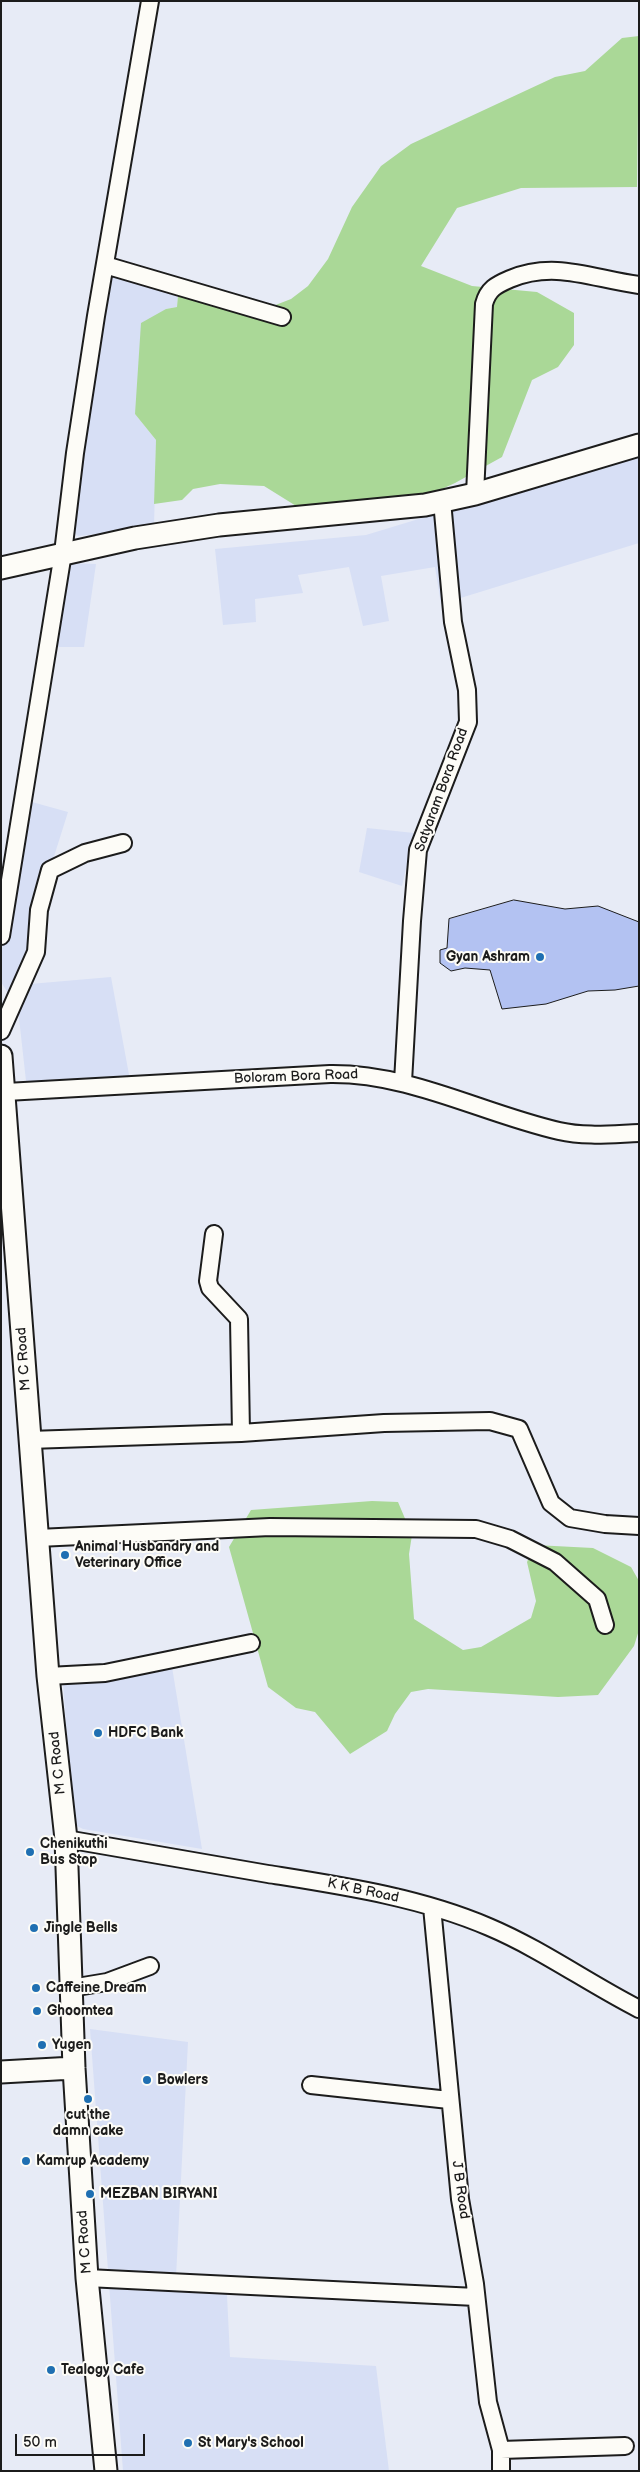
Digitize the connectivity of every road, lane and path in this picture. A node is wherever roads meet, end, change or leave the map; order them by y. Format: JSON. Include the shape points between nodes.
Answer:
{"nodes":[{"id":1,"x":150,"y":1,"type":"edge"},
{"id":2,"x":105,"y":265,"type":"junction"},
{"id":3,"x":639,"y":286,"type":"edge"},
{"id":4,"x":282,"y":317,"type":"dead end"},
{"id":5,"x":639,"y":444,"type":"edge"},
{"id":6,"x":475,"y":494,"type":"junction"},
{"id":7,"x":442,"y":501,"type":"junction"},
{"id":8,"x":63,"y":553,"type":"junction"},
{"id":9,"x":1,"y":568,"type":"edge"},
{"id":10,"x":124,"y":843,"type":"dead end"},
{"id":11,"x":1,"y":936,"type":"edge"},
{"id":12,"x":1,"y":1031,"type":"edge"},
{"id":13,"x":1,"y":1056,"type":"edge"},
{"id":14,"x":403,"y":1082,"type":"junction"},
{"id":15,"x":6,"y":1092,"type":"junction"},
{"id":16,"x":639,"y":1133,"type":"edge"},
{"id":17,"x":214,"y":1234,"type":"dead end"},
{"id":18,"x":241,"y":1433,"type":"junction"},
{"id":19,"x":29,"y":1440,"type":"junction"},
{"id":20,"x":639,"y":1526,"type":"edge"},
{"id":21,"x":38,"y":1538,"type":"junction"},
{"id":22,"x":605,"y":1625,"type":"dead end"},
{"id":23,"x":251,"y":1643,"type":"dead end"},
{"id":24,"x":48,"y":1676,"type":"junction"},
{"id":25,"x":66,"y":1839,"type":"junction"},
{"id":26,"x":432,"y":1907,"type":"junction"},
{"id":27,"x":150,"y":1966,"type":"dead end"},
{"id":28,"x":70,"y":1988,"type":"junction"},
{"id":29,"x":639,"y":2009,"type":"edge"},
{"id":30,"x":74,"y":2068,"type":"junction"},
{"id":31,"x":1,"y":2072,"type":"edge"},
{"id":32,"x":311,"y":2085,"type":"dead end"},
{"id":33,"x":449,"y":2100,"type":"junction"},
{"id":34,"x":87,"y":2278,"type":"junction"},
{"id":35,"x":476,"y":2297,"type":"junction"},
{"id":36,"x":624,"y":2446,"type":"dead end"},
{"id":37,"x":501,"y":2450,"type":"junction"},
{"id":38,"x":106,"y":2471,"type":"edge"},
{"id":39,"x":501,"y":2471,"type":"edge"}],
"edges":[{"from":1,"to":2,"type":"street"},
{"from":2,"to":4,"type":"street"},
{"from":2,"to":8,"type":"street","via":[[75,453]]},
{"from":3,"to":6,"type":"street","via":[[556,269],[525,272],[495,285],[487,293]]},
{"from":5,"to":6,"type":"street"},
{"from":6,"to":7,"type":"street"},
{"from":7,"to":8,"type":"street","via":[[219,525]]},
{"from":7,"to":14,"type":"street","name":"Satyaram Bora Road","via":[[453,622],[467,690],[468,722],[418,850]]},
{"from":8,"to":9,"type":"street"},
{"from":8,"to":11,"type":"street"},
{"from":10,"to":12,"type":"street","via":[[85,853],[50,870],[39,910],[36,952]]},
{"from":13,"to":15,"type":"street","name":"M C Road"},
{"from":14,"to":15,"type":"street","name":"Boloram Bora Road","via":[[368,1075],[330,1074]]},
{"from":14,"to":16,"type":"street","name":"Boloram Bora Road","via":[[558,1131],[595,1135]]},
{"from":15,"to":19,"type":"street","name":"M C Road"},
{"from":17,"to":18,"type":"street","via":[[208,1281],[210,1288],[239,1318]]},
{"from":18,"to":19,"type":"street"},
{"from":18,"to":20,"type":"street","via":[[384,1423],[490,1421],[519,1429],[551,1504],[570,1518]]},
{"from":19,"to":21,"type":"street","name":"M C Road"},
{"from":21,"to":22,"type":"street","via":[[270,1527],[476,1529],[510,1539],[555,1562],[597,1598]]},
{"from":21,"to":24,"type":"street","name":"M C Road"},
{"from":23,"to":24,"type":"street","via":[[105,1672]]},
{"from":24,"to":25,"type":"street","name":"M C Road"},
{"from":25,"to":26,"type":"street","name":"K K B Road","via":[[365,1890]]},
{"from":25,"to":28,"type":"street","name":"M C Road"},
{"from":26,"to":29,"type":"street","name":"K K B Road","via":[[489,1927]]},
{"from":26,"to":33,"type":"street","name":"J B Road"},
{"from":27,"to":28,"type":"street","via":[[107,1982]]},
{"from":28,"to":30,"type":"street","name":"M C Road"},
{"from":30,"to":31,"type":"street"},
{"from":30,"to":34,"type":"street","name":"M C Road"},
{"from":32,"to":33,"type":"street"},
{"from":33,"to":35,"type":"street","name":"J B Road","via":[[460,2199]]},
{"from":34,"to":35,"type":"street"},
{"from":34,"to":38,"type":"street","name":"M C Road"},
{"from":35,"to":37,"type":"street","name":"J B Road","via":[[488,2402]]},
{"from":36,"to":37,"type":"street"},
{"from":37,"to":39,"type":"street","name":"J B Road"}]}
